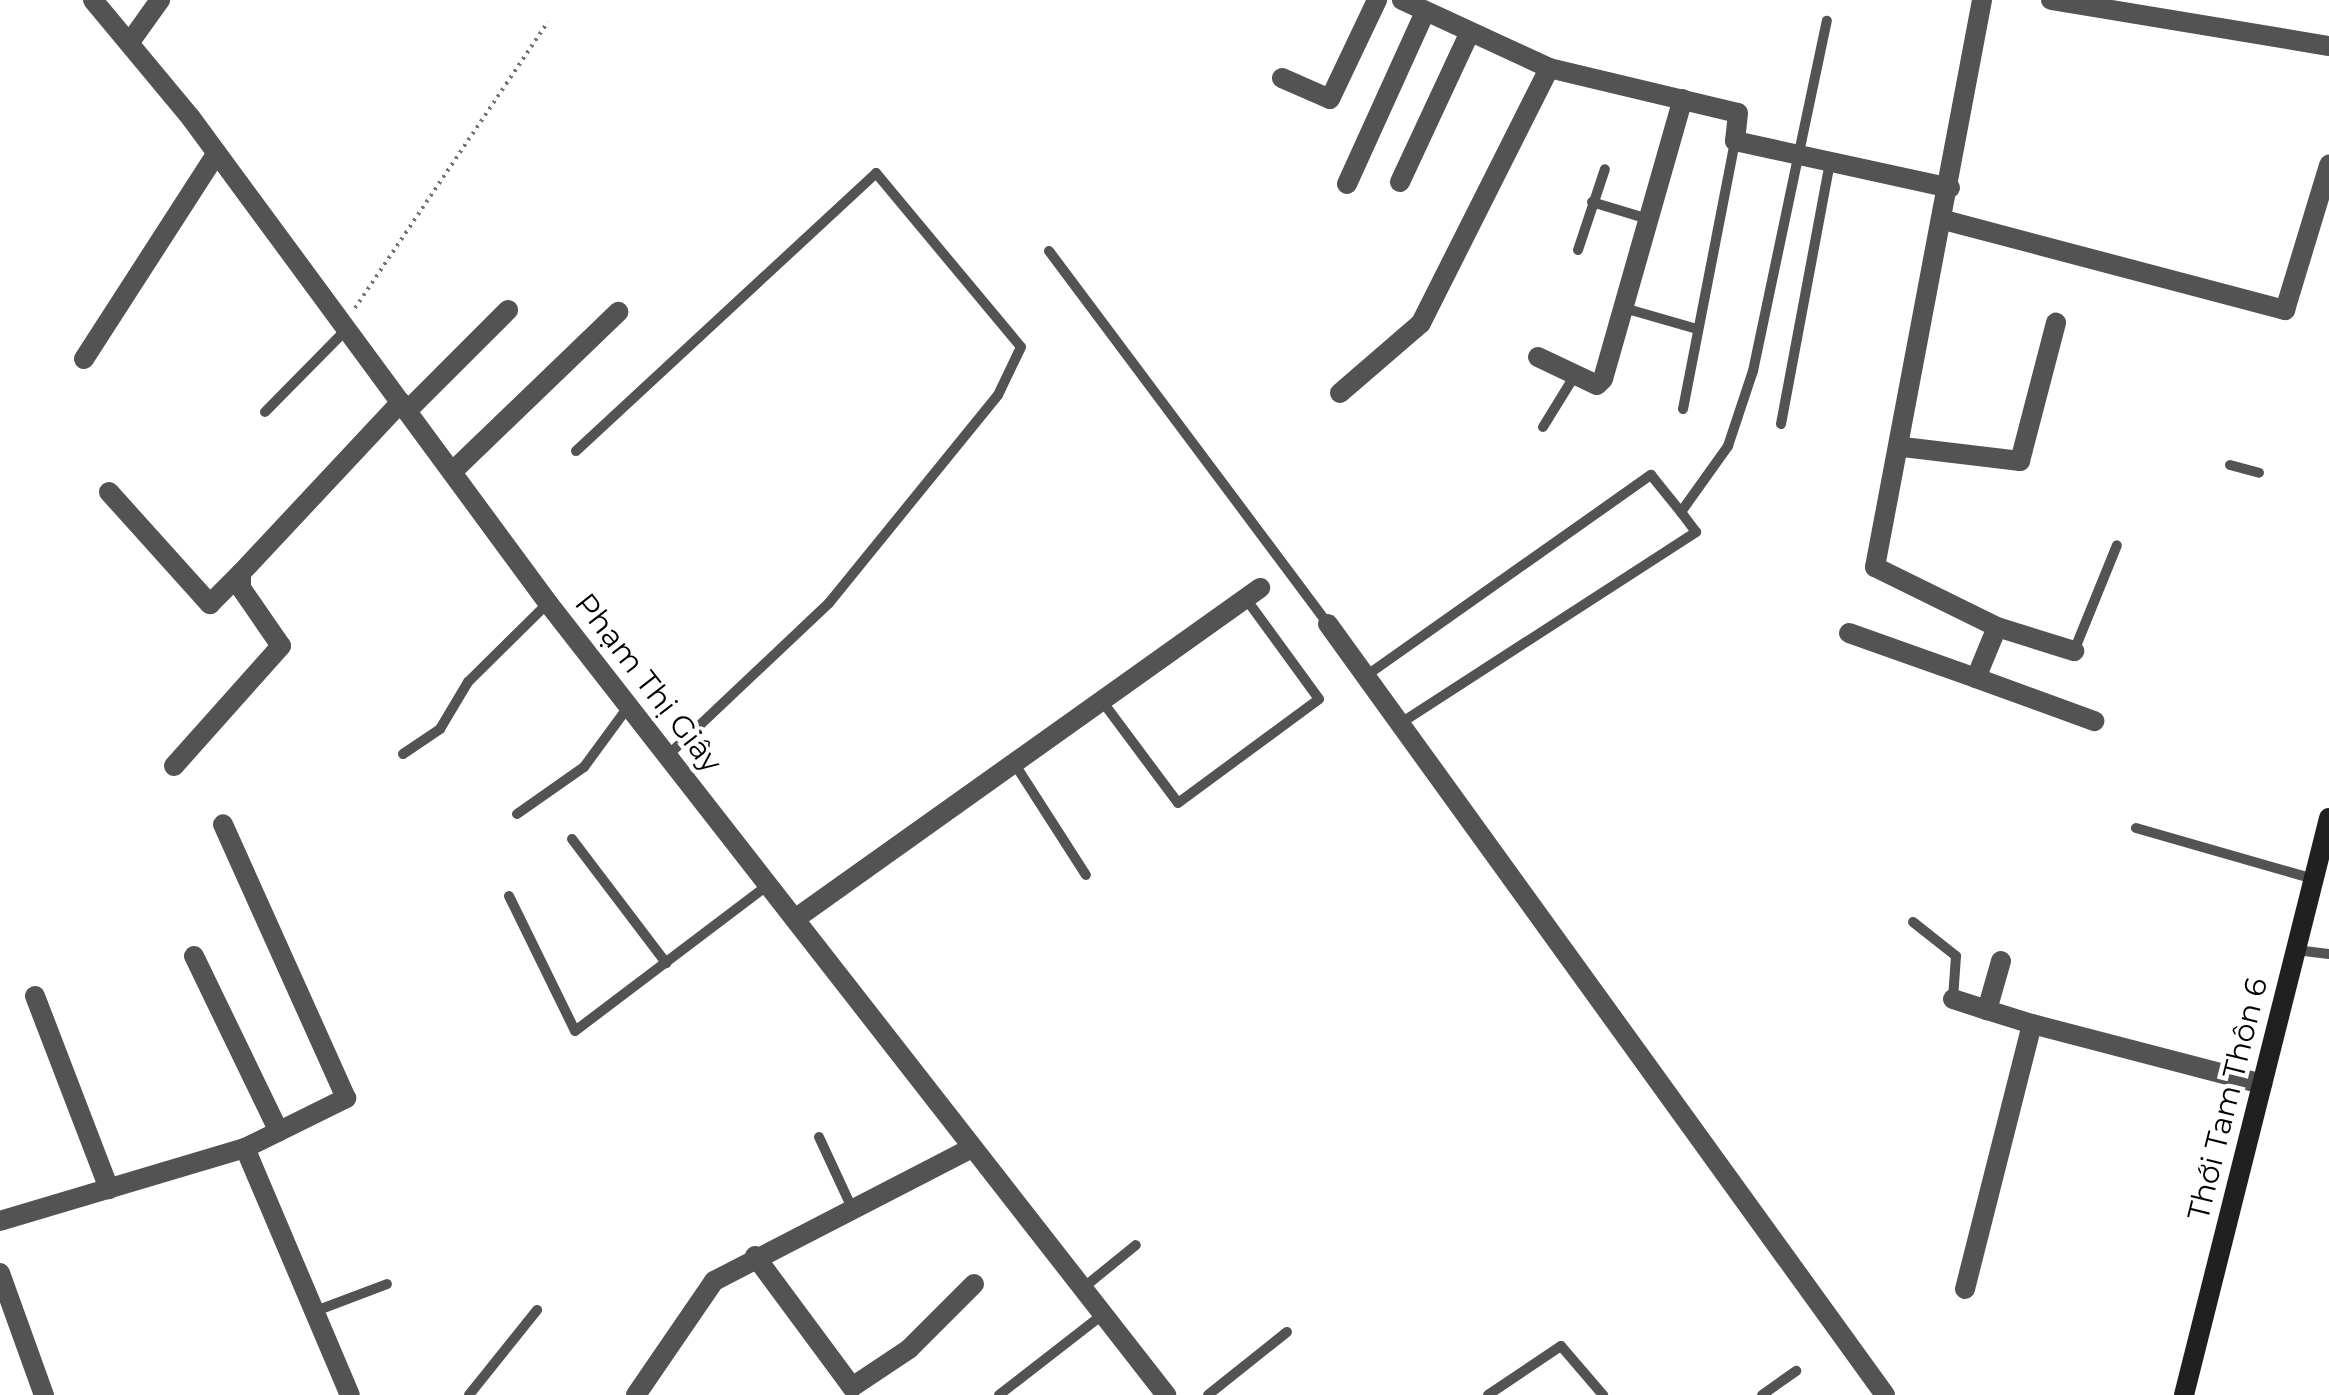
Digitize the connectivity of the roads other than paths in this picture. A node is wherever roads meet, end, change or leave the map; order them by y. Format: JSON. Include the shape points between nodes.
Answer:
{"nodes":[{"id":1,"x":93,"y":0,"type":"edge"},
{"id":2,"x":160,"y":0,"type":"edge"},
{"id":3,"x":1377,"y":0,"type":"edge"},
{"id":4,"x":1402,"y":0,"type":"edge"},
{"id":5,"x":1982,"y":0,"type":"edge"},
{"id":6,"x":2051,"y":0,"type":"edge"},
{"id":7,"x":1425,"y":12,"type":"junction"},
{"id":8,"x":1827,"y":22,"type":"dead end"},
{"id":9,"x":1468,"y":36,"type":"junction"},
{"id":10,"x":130,"y":42,"type":"junction"},
{"id":11,"x":2329,"y":46,"type":"edge"},
{"id":12,"x":1549,"y":68,"type":"junction"},
{"id":13,"x":1282,"y":78,"type":"dead end"},
{"id":14,"x":1683,"y":99,"type":"junction"},
{"id":15,"x":1736,"y":142,"type":"junction"},
{"id":16,"x":217,"y":153,"type":"junction"},
{"id":17,"x":1796,"y":156,"type":"junction"},
{"id":18,"x":1830,"y":163,"type":"junction"},
{"id":19,"x":2329,"y":165,"type":"edge"},
{"id":20,"x":1605,"y":169,"type":"dead end"},
{"id":21,"x":1400,"y":182,"type":"dead end"},
{"id":22,"x":1346,"y":184,"type":"dead end"},
{"id":23,"x":1950,"y":188,"type":"junction"},
{"id":24,"x":1592,"y":202,"type":"junction"},
{"id":25,"x":1649,"y":219,"type":"junction"},
{"id":26,"x":1944,"y":220,"type":"junction"},
{"id":27,"x":1578,"y":250,"type":"dead end"},
{"id":28,"x":1049,"y":251,"type":"dead end"},
{"id":29,"x":1624,"y":308,"type":"junction"},
{"id":30,"x":508,"y":310,"type":"dead end"},
{"id":31,"x":618,"y":312,"type":"dead end"},
{"id":32,"x":2056,"y":323,"type":"dead end"},
{"id":33,"x":344,"y":325,"type":"junction"},
{"id":34,"x":1697,"y":329,"type":"junction"},
{"id":35,"x":1538,"y":356,"type":"dead end"},
{"id":36,"x":84,"y":359,"type":"dead end"},
{"id":37,"x":1574,"y":375,"type":"junction"},
{"id":38,"x":1340,"y":392,"type":"dead end"},
{"id":39,"x":404,"y":407,"type":"junction"},
{"id":40,"x":1683,"y":410,"type":"dead end"},
{"id":41,"x":264,"y":412,"type":"dead end"},
{"id":42,"x":1781,"y":424,"type":"dead end"},
{"id":43,"x":1544,"y":427,"type":"dead end"},
{"id":44,"x":1903,"y":447,"type":"junction"},
{"id":45,"x":576,"y":451,"type":"dead end"},
{"id":46,"x":2230,"y":465,"type":"dead end"},
{"id":47,"x":452,"y":472,"type":"junction"},
{"id":48,"x":2259,"y":472,"type":"dead end"},
{"id":49,"x":109,"y":492,"type":"dead end"},
{"id":50,"x":1681,"y":512,"type":"junction"},
{"id":51,"x":2117,"y":545,"type":"dead end"},
{"id":52,"x":241,"y":574,"type":"junction"},
{"id":53,"x":1253,"y":593,"type":"joint"},
{"id":54,"x":548,"y":603,"type":"junction"},
{"id":55,"x":1328,"y":624,"type":"joint"},
{"id":56,"x":1996,"y":628,"type":"junction"},
{"id":57,"x":1849,"y":633,"type":"dead end"},
{"id":58,"x":2074,"y":651,"type":"joint"},
{"id":59,"x":1370,"y":673,"type":"junction"},
{"id":60,"x":1976,"y":678,"type":"junction"},
{"id":61,"x":1102,"y":701,"type":"junction"},
{"id":62,"x":628,"y":706,"type":"junction"},
{"id":63,"x":1404,"y":721,"type":"junction"},
{"id":64,"x":2094,"y":721,"type":"dead end"},
{"id":65,"x":403,"y":754,"type":"dead end"},
{"id":66,"x":668,"y":756,"type":"junction"},
{"id":67,"x":1014,"y":763,"type":"junction"},
{"id":68,"x":174,"y":766,"type":"dead end"},
{"id":69,"x":517,"y":814,"type":"dead end"},
{"id":70,"x":2329,"y":818,"type":"edge"},
{"id":71,"x":223,"y":824,"type":"dead end"},
{"id":72,"x":2136,"y":828,"type":"dead end"},
{"id":73,"x":572,"y":839,"type":"dead end"},
{"id":74,"x":2326,"y":842,"type":"edge"},
{"id":75,"x":1086,"y":874,"type":"dead end"},
{"id":76,"x":2314,"y":879,"type":"junction"},
{"id":77,"x":768,"y":885,"type":"junction"},
{"id":78,"x":509,"y":896,"type":"dead end"},
{"id":79,"x":795,"y":919,"type":"junction"},
{"id":80,"x":1912,"y":922,"type":"dead end"},
{"id":81,"x":2296,"y":950,"type":"junction"},
{"id":82,"x":2329,"y":954,"type":"edge"},
{"id":83,"x":194,"y":956,"type":"dead end"},
{"id":84,"x":2002,"y":961,"type":"dead end"},
{"id":85,"x":666,"y":964,"type":"junction"},
{"id":86,"x":35,"y":996,"type":"dead end"},
{"id":87,"x":1953,"y":999,"type":"joint"},
{"id":88,"x":1987,"y":1010,"type":"junction"},
{"id":89,"x":2032,"y":1024,"type":"junction"},
{"id":90,"x":2262,"y":1084,"type":"junction"},
{"id":91,"x":278,"y":1132,"type":"junction"},
{"id":92,"x":820,"y":1137,"type":"dead end"},
{"id":93,"x":245,"y":1148,"type":"junction"},
{"id":94,"x":972,"y":1148,"type":"junction"},
{"id":95,"x":109,"y":1189,"type":"junction"},
{"id":96,"x":852,"y":1208,"type":"junction"},
{"id":97,"x":0,"y":1221,"type":"edge"},
{"id":98,"x":1136,"y":1245,"type":"dead end"},
{"id":99,"x":755,"y":1256,"type":"junction"},
{"id":100,"x":0,"y":1273,"type":"edge"},
{"id":101,"x":387,"y":1284,"type":"dead end"},
{"id":102,"x":974,"y":1284,"type":"dead end"},
{"id":103,"x":1082,"y":1288,"type":"junction"},
{"id":104,"x":1966,"y":1289,"type":"dead end"},
{"id":105,"x":537,"y":1310,"type":"dead end"},
{"id":106,"x":312,"y":1312,"type":"junction"},
{"id":107,"x":1102,"y":1314,"type":"junction"},
{"id":108,"x":1287,"y":1332,"type":"dead end"},
{"id":109,"x":1796,"y":1371,"type":"dead end"},
{"id":110,"x":44,"y":1395,"type":"edge"},
{"id":111,"x":350,"y":1395,"type":"edge"},
{"id":112,"x":469,"y":1395,"type":"edge"},
{"id":113,"x":636,"y":1395,"type":"edge"},
{"id":114,"x":999,"y":1395,"type":"edge"},
{"id":115,"x":1166,"y":1395,"type":"edge"},
{"id":116,"x":1208,"y":1395,"type":"edge"},
{"id":117,"x":1488,"y":1395,"type":"edge"},
{"id":118,"x":1603,"y":1395,"type":"edge"},
{"id":119,"x":1762,"y":1395,"type":"edge"},
{"id":120,"x":1885,"y":1395,"type":"edge"},
{"id":121,"x":2184,"y":1395,"type":"edge"}],
"edges":[{"from":1,"to":10,"type":"street","name":"Phạm Thị Giây"},
{"from":2,"to":10,"type":"street"},
{"from":3,"to":13,"type":"street","via":[[1330,99]]},
{"from":4,"to":7,"type":"street"},
{"from":5,"to":23,"type":"street"},
{"from":6,"to":11,"type":"street"},
{"from":7,"to":9,"type":"street"},
{"from":7,"to":22,"type":"street"},
{"from":8,"to":17,"type":"lane"},
{"from":9,"to":12,"type":"street"},
{"from":9,"to":21,"type":"street"},
{"from":10,"to":16,"type":"street","name":"Phạm Thị Giây"},
{"from":12,"to":14,"type":"street"},
{"from":12,"to":38,"type":"street","via":[[1420,323]]},
{"from":14,"to":15,"type":"street","via":[[1738,113]]},
{"from":14,"to":25,"type":"street"},
{"from":15,"to":17,"type":"street"},
{"from":15,"to":34,"type":"lane"},
{"from":16,"to":33,"type":"street","name":"Phạm Thị Giây"},
{"from":16,"to":36,"type":"street"},
{"from":17,"to":18,"type":"street"},
{"from":17,"to":50,"type":"lane","via":[[1753,371],[1728,446]]},
{"from":18,"to":23,"type":"street"},
{"from":18,"to":42,"type":"lane"},
{"from":19,"to":26,"type":"street","via":[[2285,310]]},
{"from":20,"to":24,"type":"lane"},
{"from":23,"to":26,"type":"street"},
{"from":24,"to":25,"type":"lane"},
{"from":24,"to":27,"type":"lane"},
{"from":25,"to":29,"type":"street"},
{"from":26,"to":44,"type":"street"},
{"from":28,"to":55,"type":"lane"},
{"from":29,"to":34,"type":"lane"},
{"from":29,"to":37,"type":"street","via":[[1603,378],[1597,385]]},
{"from":30,"to":39,"type":"street"},
{"from":31,"to":47,"type":"street"},
{"from":32,"to":44,"type":"street","via":[[2020,461]]},
{"from":33,"to":39,"type":"street","name":"Phạm Thị Giây"},
{"from":33,"to":41,"type":"lane"},
{"from":34,"to":40,"type":"lane"},
{"from":35,"to":37,"type":"street"},
{"from":37,"to":43,"type":"lane"},
{"from":39,"to":47,"type":"street","name":"Phạm Thị Giây"},
{"from":39,"to":52,"type":"street"},
{"from":44,"to":56,"type":"street","via":[[1875,567]]},
{"from":45,"to":66,"type":"lane","via":[[876,174],[1021,348],[998,395],[829,603]]},
{"from":46,"to":48,"type":"lane"},
{"from":47,"to":54,"type":"street","name":"Phạm Thị Giây"},
{"from":49,"to":52,"type":"street","via":[[210,604]]},
{"from":50,"to":59,"type":"lane","via":[[1651,475]]},
{"from":50,"to":63,"type":"lane","via":[[1696,532],[1690,539]]},
{"from":51,"to":58,"type":"lane"},
{"from":52,"to":68,"type":"street","via":[[241,588],[281,646]]},
{"from":53,"to":61,"type":"street"},
{"from":53,"to":61,"type":"lane","via":[[1319,699],[1178,803]]},
{"from":54,"to":62,"type":"street","name":"Phạm Thị Giây"},
{"from":54,"to":65,"type":"lane","via":[[468,682],[440,729]]},
{"from":55,"to":59,"type":"street"},
{"from":56,"to":58,"type":"street"},
{"from":56,"to":60,"type":"street"},
{"from":57,"to":60,"type":"street"},
{"from":59,"to":63,"type":"street"},
{"from":60,"to":64,"type":"street"},
{"from":61,"to":67,"type":"street"},
{"from":62,"to":66,"type":"street","name":"Phạm Thị Giây"},
{"from":62,"to":69,"type":"lane","via":[[584,767]]},
{"from":63,"to":120,"type":"street"},
{"from":66,"to":77,"type":"street","name":"Phạm Thị Giây"},
{"from":67,"to":75,"type":"lane"},
{"from":67,"to":79,"type":"street"},
{"from":70,"to":74,"type":"street","name":"Thới Tam Thôn 6"},
{"from":71,"to":91,"type":"street","via":[[347,1085],[346,1098]]},
{"from":72,"to":76,"type":"lane"},
{"from":73,"to":85,"type":"lane"},
{"from":74,"to":76,"type":"street","name":"Thới Tam Thôn 6"},
{"from":76,"to":81,"type":"street","name":"Thới Tam Thôn 6"},
{"from":77,"to":79,"type":"street","name":"Phạm Thị Giây"},
{"from":77,"to":85,"type":"lane"},
{"from":78,"to":85,"type":"lane","via":[[576,1030]]},
{"from":79,"to":94,"type":"street","name":"Phạm Thị Giây"},
{"from":80,"to":87,"type":"lane","via":[[1956,956]]},
{"from":81,"to":82,"type":"lane"},
{"from":81,"to":90,"type":"street","name":"Thới Tam Thôn 6"},
{"from":83,"to":91,"type":"street"},
{"from":84,"to":88,"type":"street"},
{"from":86,"to":95,"type":"street"},
{"from":87,"to":88,"type":"street"},
{"from":88,"to":89,"type":"street"},
{"from":89,"to":90,"type":"street"},
{"from":89,"to":104,"type":"street"},
{"from":90,"to":121,"type":"street","name":"Thới Tam Thôn 6"},
{"from":91,"to":93,"type":"street"},
{"from":92,"to":96,"type":"lane"},
{"from":93,"to":95,"type":"street"},
{"from":93,"to":106,"type":"street"},
{"from":94,"to":96,"type":"street"},
{"from":94,"to":103,"type":"street","name":"Phạm Thị Giây"},
{"from":95,"to":97,"type":"street"},
{"from":96,"to":99,"type":"street"},
{"from":98,"to":103,"type":"lane"},
{"from":99,"to":102,"type":"street","via":[[852,1387],[910,1348]]},
{"from":99,"to":113,"type":"street","via":[[714,1281]]},
{"from":100,"to":110,"type":"street"},
{"from":101,"to":106,"type":"lane"},
{"from":103,"to":107,"type":"street","name":"Phạm Thị Giây"},
{"from":105,"to":112,"type":"lane"},
{"from":106,"to":111,"type":"street"},
{"from":107,"to":114,"type":"lane"},
{"from":107,"to":115,"type":"street","name":"Phạm Thị Giây"},
{"from":108,"to":116,"type":"lane"},
{"from":109,"to":119,"type":"lane"},
{"from":117,"to":118,"type":"lane","via":[[1562,1346]]}]}
